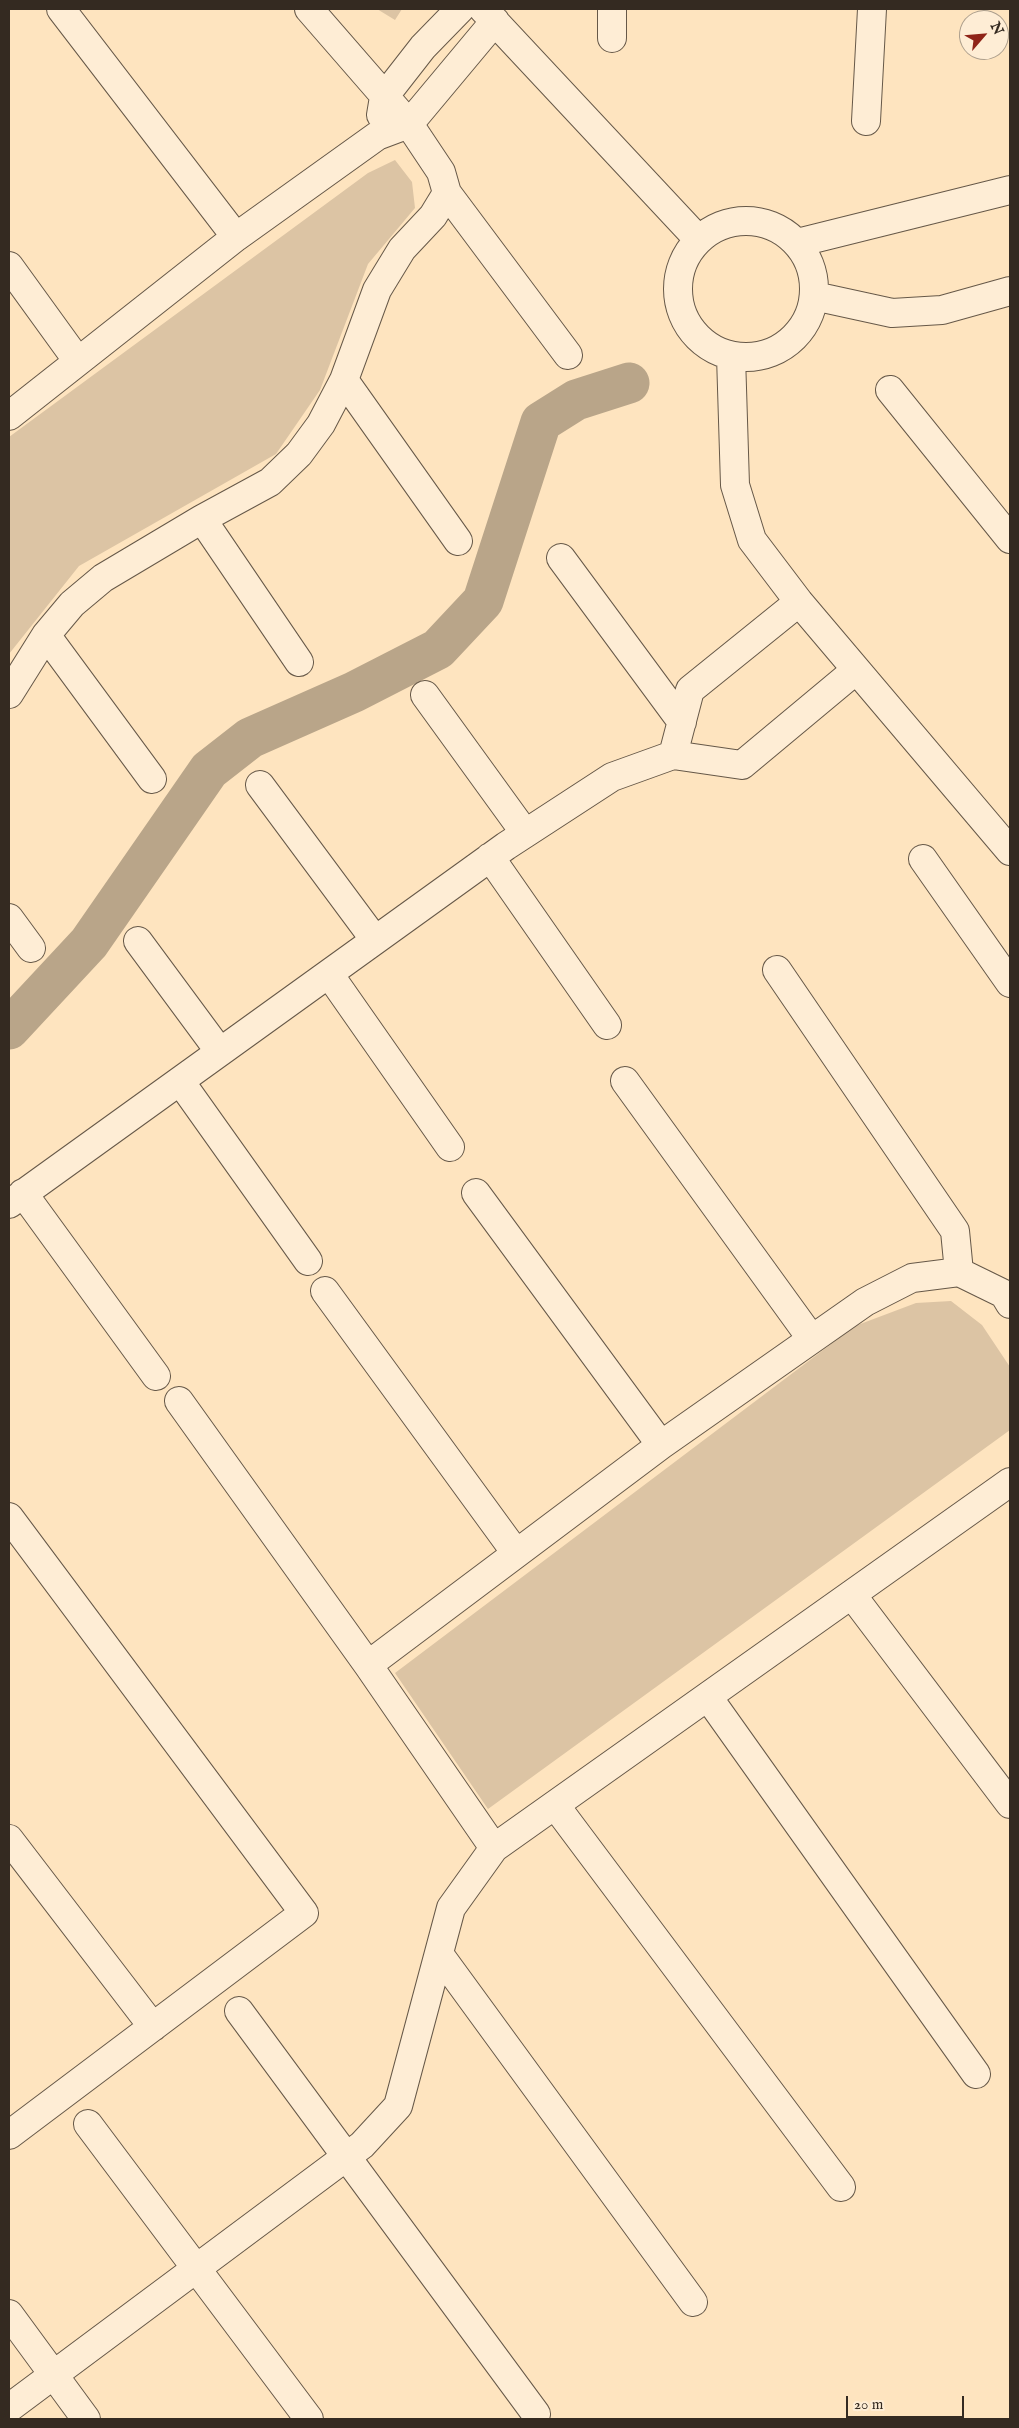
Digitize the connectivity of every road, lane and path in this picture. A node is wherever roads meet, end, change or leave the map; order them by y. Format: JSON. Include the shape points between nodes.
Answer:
{"nodes":[{"id":1,"x":61,"y":9,"type":"edge"},
{"id":2,"x":310,"y":9,"type":"edge"},
{"id":3,"x":460,"y":9,"type":"edge"},
{"id":4,"x":612,"y":9,"type":"edge"},
{"id":5,"x":872,"y":9,"type":"edge"},
{"id":6,"x":489,"y":15,"type":"edge"},
{"id":7,"x":612,"y":38,"type":"dead end"},
{"id":8,"x":384,"y":97,"type":"junction"},
{"id":9,"x":866,"y":121,"type":"dead end"},
{"id":10,"x":410,"y":124,"type":"junction"},
{"id":11,"x":377,"y":136,"type":"junction"},
{"id":12,"x":1010,"y":190,"type":"edge"},
{"id":13,"x":447,"y":193,"type":"junction"},
{"id":14,"x":236,"y":237,"type":"junction"},
{"id":15,"x":698,"y":239,"type":"junction"},
{"id":16,"x":797,"y":243,"type":"junction"},
{"id":17,"x":9,"y":266,"type":"edge"},
{"id":18,"x":1010,"y":291,"type":"edge"},
{"id":19,"x":814,"y":296,"type":"junction"},
{"id":20,"x":568,"y":355,"type":"dead end"},
{"id":21,"x":731,"y":356,"type":"junction"},
{"id":22,"x":77,"y":360,"type":"junction"},
{"id":23,"x":344,"y":380,"type":"junction"},
{"id":24,"x":890,"y":390,"type":"dead end"},
{"id":25,"x":9,"y":416,"type":"edge"},
{"id":26,"x":202,"y":519,"type":"junction"},
{"id":27,"x":1010,"y":540,"type":"edge"},
{"id":28,"x":458,"y":541,"type":"dead end"},
{"id":29,"x":561,"y":558,"type":"dead end"},
{"id":30,"x":799,"y":602,"type":"junction"},
{"id":31,"x":46,"y":635,"type":"junction"},
{"id":32,"x":299,"y":662,"type":"dead end"},
{"id":33,"x":856,"y":670,"type":"junction"},
{"id":34,"x":9,"y":694,"type":"edge"},
{"id":35,"x":425,"y":695,"type":"dead end"},
{"id":36,"x":682,"y":722,"type":"junction"},
{"id":37,"x":672,"y":755,"type":"junction"},
{"id":38,"x":152,"y":779,"type":"dead end"},
{"id":39,"x":260,"y":784,"type":"dead end"},
{"id":40,"x":525,"y":833,"type":"junction"},
{"id":41,"x":1010,"y":851,"type":"edge"},
{"id":42,"x":490,"y":858,"type":"junction"},
{"id":43,"x":923,"y":859,"type":"dead end"},
{"id":44,"x":9,"y":918,"type":"edge"},
{"id":45,"x":375,"y":940,"type":"junction"},
{"id":46,"x":138,"y":941,"type":"dead end"},
{"id":47,"x":31,"y":948,"type":"dead end"},
{"id":48,"x":777,"y":970,"type":"dead end"},
{"id":49,"x":330,"y":974,"type":"junction"},
{"id":50,"x":1010,"y":983,"type":"edge"},
{"id":51,"x":607,"y":1025,"type":"dead end"},
{"id":52,"x":220,"y":1052,"type":"junction"},
{"id":53,"x":180,"y":1081,"type":"junction"},
{"id":54,"x":625,"y":1081,"type":"dead end"},
{"id":55,"x":450,"y":1147,"type":"dead end"},
{"id":56,"x":476,"y":1193,"type":"dead end"},
{"id":57,"x":16,"y":1199,"type":"edge"},
{"id":58,"x":308,"y":1261,"type":"dead end"},
{"id":59,"x":959,"y":1272,"type":"junction"},
{"id":60,"x":325,"y":1291,"type":"dead end"},
{"id":61,"x":1008,"y":1296,"type":"edge"},
{"id":62,"x":811,"y":1338,"type":"junction"},
{"id":63,"x":156,"y":1376,"type":"dead end"},
{"id":64,"x":179,"y":1402,"type":"dead end"},
{"id":65,"x":661,"y":1445,"type":"junction"},
{"id":66,"x":1007,"y":1491,"type":"edge"},
{"id":67,"x":9,"y":1518,"type":"edge"},
{"id":68,"x":516,"y":1553,"type":"junction"},
{"id":69,"x":852,"y":1595,"type":"junction"},
{"id":70,"x":368,"y":1665,"type":"junction"},
{"id":71,"x":708,"y":1697,"type":"junction"},
{"id":72,"x":1010,"y":1804,"type":"edge"},
{"id":73,"x":556,"y":1805,"type":"junction"},
{"id":74,"x":9,"y":1839,"type":"edge"},
{"id":75,"x":494,"y":1848,"type":"junction"},
{"id":76,"x":439,"y":1954,"type":"junction"},
{"id":77,"x":239,"y":2011,"type":"dead end"},
{"id":78,"x":153,"y":2027,"type":"junction"},
{"id":79,"x":976,"y":2074,"type":"dead end"},
{"id":80,"x":88,"y":2124,"type":"dead end"},
{"id":81,"x":9,"y":2135,"type":"edge"},
{"id":82,"x":347,"y":2157,"type":"junction"},
{"id":83,"x":842,"y":2187,"type":"dead end"},
{"id":84,"x":196,"y":2269,"type":"junction"},
{"id":85,"x":693,"y":2302,"type":"dead end"},
{"id":86,"x":9,"y":2314,"type":"edge"},
{"id":87,"x":54,"y":2375,"type":"junction"},
{"id":88,"x":9,"y":2408,"type":"edge"},
{"id":89,"x":536,"y":2414,"type":"dead end"},
{"id":90,"x":86,"y":2419,"type":"edge"},
{"id":91,"x":309,"y":2419,"type":"edge"}],
"edges":[{"from":1,"to":14,"type":"street"},
{"from":2,"to":8,"type":"street"},
{"from":3,"to":8,"type":"street","via":[[423,47]]},
{"from":4,"to":7,"type":"street"},
{"from":5,"to":9,"type":"street"},
{"from":6,"to":10,"type":"street"},
{"from":6,"to":15,"type":"street"},
{"from":8,"to":10,"type":"street"},
{"from":8,"to":11,"type":"street"},
{"from":10,"to":11,"type":"street"},
{"from":10,"to":13,"type":"street","via":[[441,172]]},
{"from":11,"to":14,"type":"street"},
{"from":12,"to":16,"type":"street"},
{"from":13,"to":20,"type":"street"},
{"from":13,"to":23,"type":"street","via":[[433,216],[402,249],[377,290]]},
{"from":14,"to":22,"type":"street"},
{"from":15,"to":16,"type":"street","via":[[716,226],[737,220],[759,221],[780,229]]},
{"from":15,"to":21,"type":"street","via":[[685,256],[678,276],[680,304],[695,335],[711,349]]},
{"from":16,"to":19,"type":"street","via":[[813,277]]},
{"from":17,"to":22,"type":"street"},
{"from":18,"to":19,"type":"street","via":[[942,310],[892,313]]},
{"from":19,"to":21,"type":"street","via":[[805,323],[786,345],[760,356]]},
{"from":21,"to":30,"type":"street","via":[[735,484],[752,540]]},
{"from":22,"to":25,"type":"street"},
{"from":23,"to":26,"type":"street","via":[[322,424],[299,454],[270,482]]},
{"from":23,"to":28,"type":"street"},
{"from":24,"to":27,"type":"street"},
{"from":26,"to":31,"type":"street","via":[[103,578],[72,604]]},
{"from":26,"to":32,"type":"street"},
{"from":29,"to":36,"type":"street"},
{"from":30,"to":33,"type":"street"},
{"from":30,"to":36,"type":"street","via":[[690,690]]},
{"from":31,"to":34,"type":"street"},
{"from":31,"to":38,"type":"street"},
{"from":33,"to":37,"type":"street","via":[[742,765]]},
{"from":33,"to":41,"type":"street"},
{"from":35,"to":40,"type":"street"},
{"from":36,"to":37,"type":"street"},
{"from":37,"to":40,"type":"street","via":[[612,777]]},
{"from":39,"to":45,"type":"street"},
{"from":40,"to":42,"type":"street"},
{"from":42,"to":45,"type":"street"},
{"from":42,"to":51,"type":"street"},
{"from":43,"to":50,"type":"street"},
{"from":44,"to":47,"type":"street"},
{"from":45,"to":49,"type":"street"},
{"from":46,"to":52,"type":"street"},
{"from":48,"to":59,"type":"street","via":[[955,1231]]},
{"from":49,"to":52,"type":"street"},
{"from":49,"to":55,"type":"street"},
{"from":52,"to":53,"type":"street"},
{"from":53,"to":57,"type":"street"},
{"from":53,"to":58,"type":"street"},
{"from":54,"to":62,"type":"street"},
{"from":56,"to":65,"type":"street"},
{"from":57,"to":63,"type":"street"},
{"from":59,"to":61,"type":"street"},
{"from":59,"to":62,"type":"street","via":[[912,1278],[865,1302]]},
{"from":60,"to":68,"type":"street"},
{"from":62,"to":65,"type":"street"},
{"from":64,"to":70,"type":"street"},
{"from":65,"to":68,"type":"street"},
{"from":66,"to":69,"type":"street"},
{"from":67,"to":78,"type":"street","via":[[304,1913]]},
{"from":68,"to":70,"type":"street"},
{"from":69,"to":71,"type":"street"},
{"from":69,"to":72,"type":"street"},
{"from":70,"to":75,"type":"street"},
{"from":71,"to":73,"type":"street"},
{"from":71,"to":79,"type":"street"},
{"from":73,"to":75,"type":"street"},
{"from":73,"to":83,"type":"street"},
{"from":74,"to":78,"type":"street"},
{"from":75,"to":76,"type":"street","via":[[451,1908]]},
{"from":76,"to":82,"type":"street","via":[[398,2106],[362,2146]]},
{"from":76,"to":85,"type":"street"},
{"from":77,"to":82,"type":"street"},
{"from":78,"to":81,"type":"street"},
{"from":80,"to":84,"type":"street"},
{"from":82,"to":84,"type":"street"},
{"from":82,"to":89,"type":"street"},
{"from":84,"to":87,"type":"street"},
{"from":84,"to":91,"type":"street"},
{"from":86,"to":87,"type":"street"},
{"from":87,"to":88,"type":"street"},
{"from":87,"to":90,"type":"street"}]}
